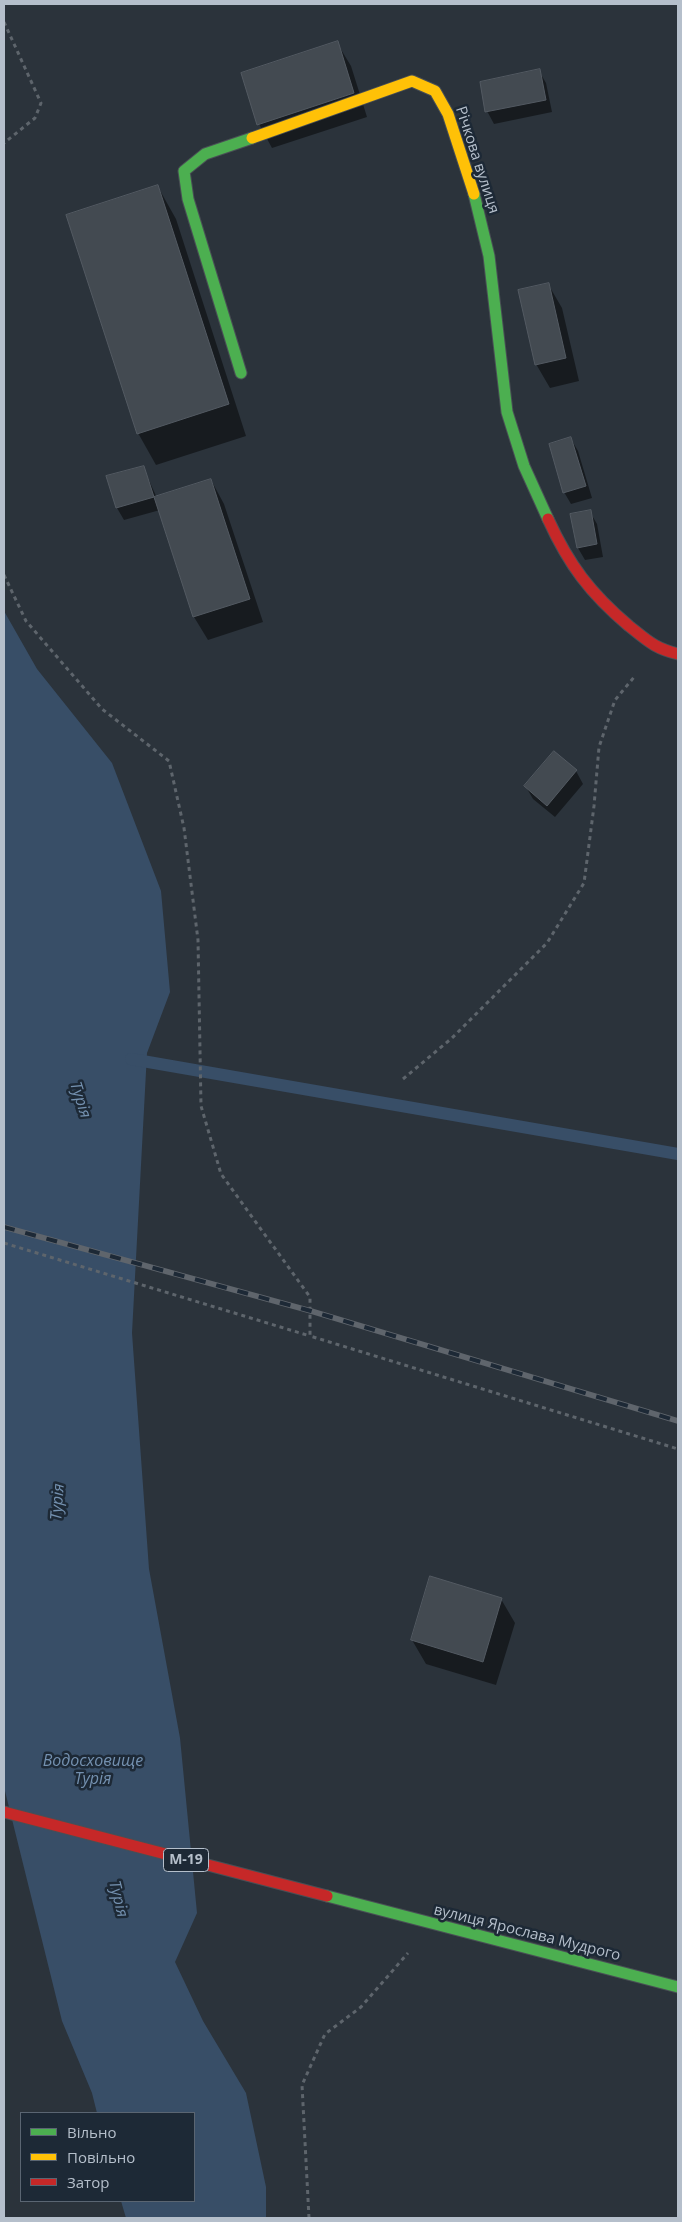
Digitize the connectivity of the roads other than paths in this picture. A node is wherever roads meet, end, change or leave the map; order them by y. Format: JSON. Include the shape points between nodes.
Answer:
{"nodes":[{"id":1,"x":241,"y":372,"type":"dead end"},
{"id":2,"x":678,"y":654,"type":"edge"},
{"id":3,"x":4,"y":1812,"type":"edge"},
{"id":4,"x":678,"y":1987,"type":"edge"}],
"edges":[{"from":1,"to":2,"type":"main road","name":"Річкова вулиця","via":[[188,199],[184,170],[205,154],[412,81],[435,90],[448,114],[478,208],[489,256],[507,412],[524,466],[557,539],[582,581],[605,606],[657,649]]},
{"from":3,"to":4,"type":"main road","name":"вулиця Ярослава Мудрого","number":"М-19"}]}
